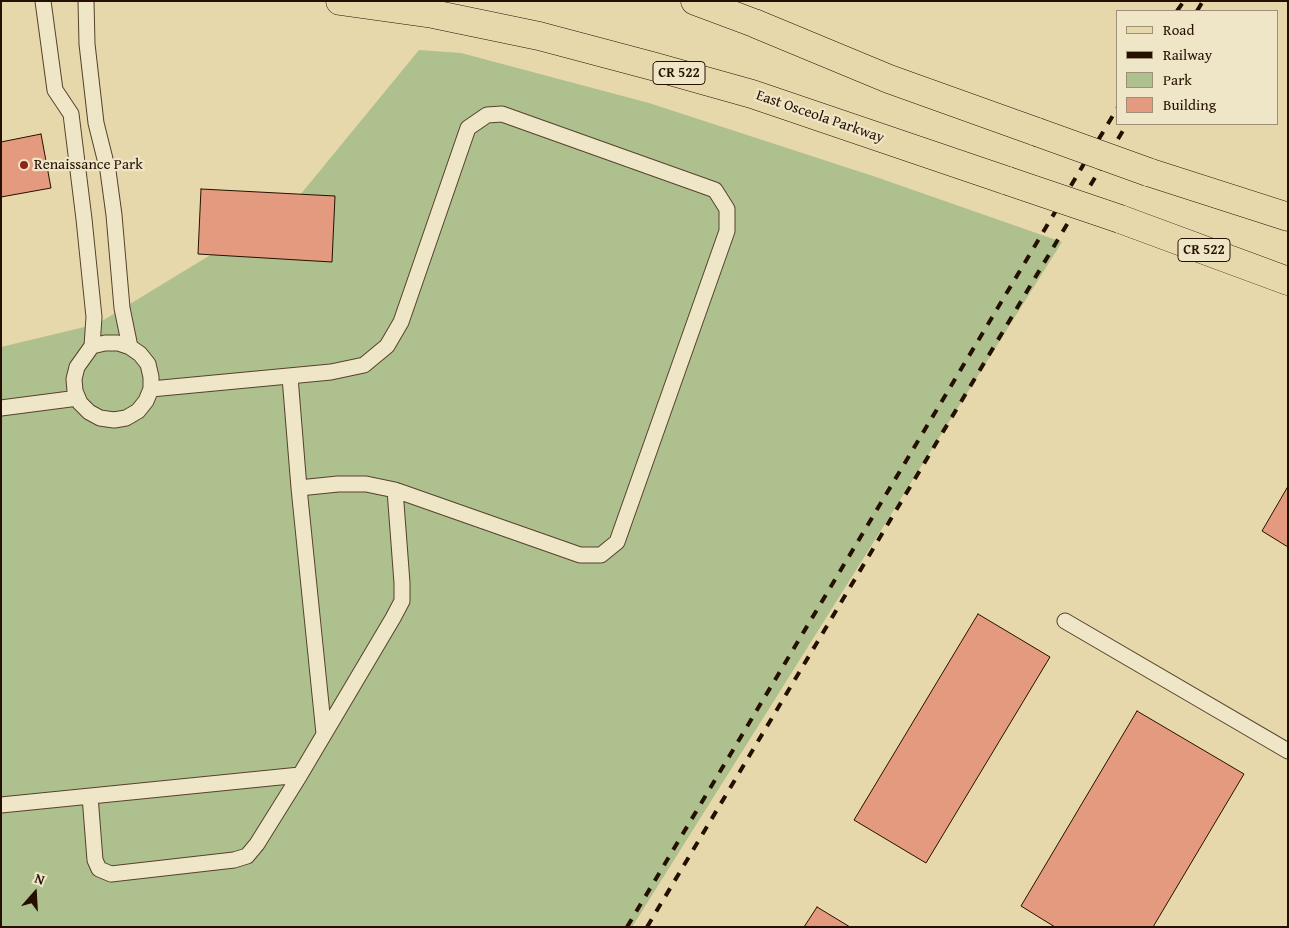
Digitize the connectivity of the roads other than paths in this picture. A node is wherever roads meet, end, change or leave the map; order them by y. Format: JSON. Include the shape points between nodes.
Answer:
{"nodes":[{"id":1,"x":43,"y":1,"type":"edge"},
{"id":2,"x":86,"y":1,"type":"edge"},
{"id":3,"x":340,"y":1,"type":"edge"},
{"id":4,"x":695,"y":1,"type":"edge"},
{"id":5,"x":1288,"y":217,"type":"edge"},
{"id":6,"x":1288,"y":281,"type":"edge"},
{"id":7,"x":92,"y":346,"type":"junction"},
{"id":8,"x":130,"y":347,"type":"junction"},
{"id":9,"x":290,"y":377,"type":"junction"},
{"id":10,"x":151,"y":389,"type":"junction"},
{"id":11,"x":78,"y":398,"type":"junction"},
{"id":12,"x":1,"y":408,"type":"edge"},
{"id":13,"x":300,"y":488,"type":"junction"},
{"id":14,"x":395,"y":490,"type":"junction"},
{"id":15,"x":1066,"y":621,"type":"dead end"},
{"id":16,"x":324,"y":734,"type":"junction"},
{"id":17,"x":1288,"y":751,"type":"edge"},
{"id":18,"x":300,"y":775,"type":"junction"},
{"id":19,"x":90,"y":796,"type":"junction"},
{"id":20,"x":1,"y":806,"type":"edge"}],
"edges":[{"from":1,"to":7,"type":"lane","via":[[55,90],[71,114],[94,317]]},
{"from":2,"to":8,"type":"lane","via":[[87,44],[96,123],[108,171],[122,308]]},
{"from":3,"to":6,"type":"main road","name":"East Osceola Parkway","number":"CR 522","bridge":true,"via":[[433,14],[529,34],[752,94],[1120,219]]},
{"from":4,"to":5,"type":"main road","bridge":true,"via":[[889,79],[1148,172]]},
{"from":7,"to":8,"type":"lane","via":[[118,343]]},
{"from":7,"to":11,"type":"lane","via":[[76,366],[74,379]]},
{"from":8,"to":10,"type":"lane","via":[[148,364]]},
{"from":9,"to":10,"type":"lane"},
{"from":9,"to":13,"type":"lane"},
{"from":9,"to":14,"type":"lane","via":[[364,365],[387,346],[401,322],[468,128],[487,115],[502,114],[716,190],[727,209],[727,231],[618,542],[601,555],[580,555]]},
{"from":10,"to":11,"type":"lane","via":[[138,411],[114,420],[89,412]]},
{"from":11,"to":12,"type":"lane"},
{"from":13,"to":14,"type":"lane","via":[[366,484]]},
{"from":13,"to":16,"type":"lane"},
{"from":14,"to":16,"type":"lane","via":[[402,601]]},
{"from":15,"to":17,"type":"lane"},
{"from":16,"to":18,"type":"lane"},
{"from":18,"to":19,"type":"lane"},
{"from":18,"to":19,"type":"lane","via":[[247,856],[111,874],[99,869],[95,860]]},
{"from":19,"to":20,"type":"lane"}]}
